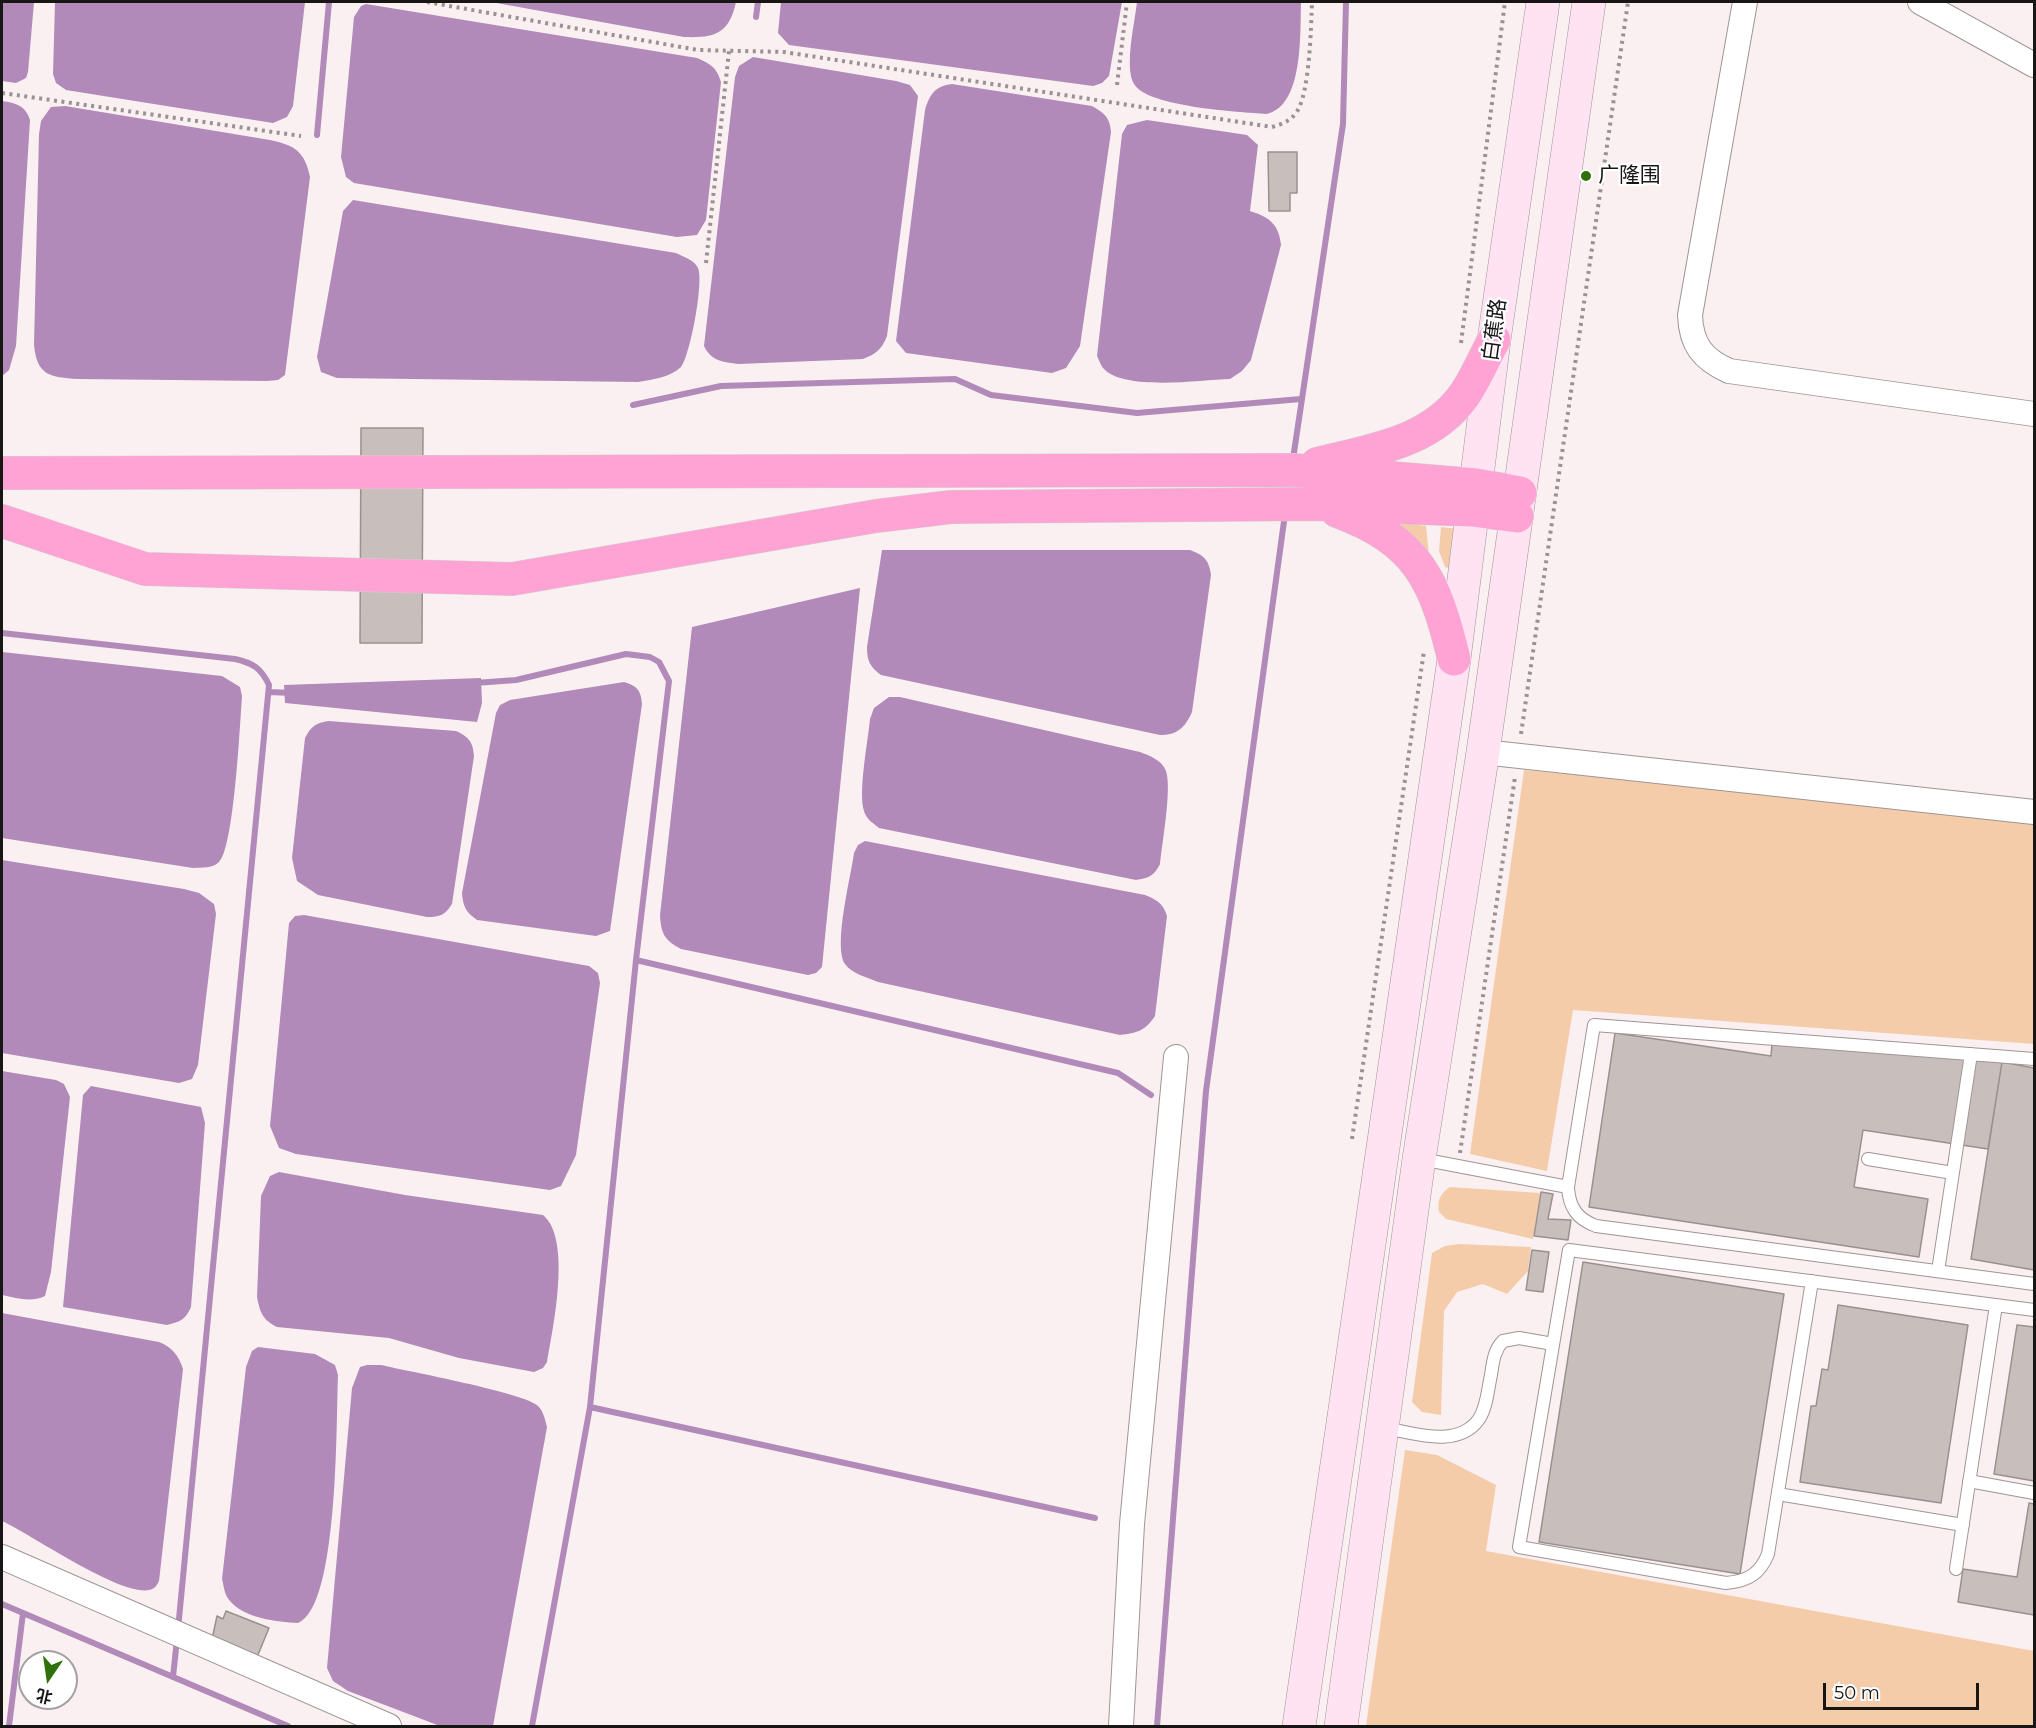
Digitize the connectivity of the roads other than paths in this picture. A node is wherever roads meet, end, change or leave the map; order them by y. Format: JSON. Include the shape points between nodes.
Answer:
{"nodes":[{"id":1,"x":1543,"y":2,"type":"edge"},
{"id":2,"x":1589,"y":2,"type":"edge"},
{"id":3,"x":1745,"y":2,"type":"edge"},
{"id":4,"x":1920,"y":2,"type":"edge"},
{"id":5,"x":2034,"y":65,"type":"edge"},
{"id":6,"x":1494,"y":340,"type":"junction"},
{"id":7,"x":2034,"y":414,"type":"edge"},
{"id":8,"x":1294,"y":470,"type":"junction"},
{"id":9,"x":2,"y":473,"type":"edge"},
{"id":10,"x":1474,"y":498,"type":"junction"},
{"id":11,"x":1319,"y":504,"type":"junction"},
{"id":12,"x":1518,"y":504,"type":"junction"},
{"id":13,"x":2,"y":520,"type":"edge"},
{"id":14,"x":1454,"y":659,"type":"junction"},
{"id":15,"x":1483,"y":752,"type":"junction"},
{"id":16,"x":2034,"y":812,"type":"edge"},
{"id":17,"x":1971,"y":1054,"type":"junction"},
{"id":18,"x":1176,"y":1056,"type":"dead end"},
{"id":19,"x":2034,"y":1059,"type":"edge"},
{"id":20,"x":1419,"y":1159,"type":"junction"},
{"id":21,"x":1868,"y":1159,"type":"dead end"},
{"id":22,"x":1953,"y":1173,"type":"junction"},
{"id":23,"x":1568,"y":1187,"type":"junction"},
{"id":24,"x":1938,"y":1271,"type":"junction"},
{"id":25,"x":1812,"y":1281,"type":"junction"},
{"id":26,"x":2034,"y":1284,"type":"edge"},
{"id":27,"x":1996,"y":1305,"type":"junction"},
{"id":28,"x":2034,"y":1310,"type":"edge"},
{"id":29,"x":1553,"y":1344,"type":"junction"},
{"id":30,"x":1383,"y":1427,"type":"junction"},
{"id":31,"x":1969,"y":1481,"type":"junction"},
{"id":32,"x":2034,"y":1493,"type":"edge"},
{"id":33,"x":1778,"y":1494,"type":"junction"},
{"id":34,"x":1963,"y":1525,"type":"junction"},
{"id":35,"x":2,"y":1557,"type":"edge"},
{"id":36,"x":1956,"y":1569,"type":"dead end"},
{"id":37,"x":389,"y":1726,"type":"edge"},
{"id":38,"x":1121,"y":1726,"type":"edge"},
{"id":39,"x":1299,"y":1726,"type":"edge"},
{"id":40,"x":1341,"y":1726,"type":"edge"}],
"edges":[{"from":1,"to":6,"type":"main road","name":"白蕉路"},
{"from":2,"to":12,"type":"main road"},
{"from":3,"to":7,"type":"street","via":[[1689,315],[1690,333],[1698,350],[1729,371]]},
{"from":4,"to":5,"type":"street"},
{"from":6,"to":8,"type":"highway","via":[[1465,394],[1440,421],[1411,439]]},
{"from":6,"to":10,"type":"main road","name":"白蕉路"},
{"from":8,"to":9,"type":"highway"},
{"from":8,"to":10,"type":"highway"},
{"from":10,"to":11,"type":"highway"},
{"from":10,"to":12,"type":"highway"},
{"from":10,"to":14,"type":"main road","name":"白蕉路"},
{"from":11,"to":13,"type":"highway","via":[[951,507],[876,516],[512,579],[145,569]]},
{"from":11,"to":14,"type":"highway","via":[[1363,521],[1395,540],[1425,573],[1442,609]]},
{"from":12,"to":15,"type":"main road"},
{"from":14,"to":39,"type":"main road","name":"白蕉路"},
{"from":15,"to":16,"type":"street"},
{"from":15,"to":20,"type":"main road"},
{"from":17,"to":19,"type":"lane"},
{"from":17,"to":22,"type":"lane"},
{"from":17,"to":23,"type":"lane","via":[[1594,1025]]},
{"from":18,"to":38,"type":"street","via":[[1132,1524]]},
{"from":20,"to":23,"type":"lane"},
{"from":20,"to":30,"type":"main road"},
{"from":21,"to":22,"type":"lane"},
{"from":22,"to":24,"type":"lane"},
{"from":23,"to":24,"type":"lane","via":[[1568,1200],[1574,1211],[1583,1221],[1596,1226]]},
{"from":24,"to":26,"type":"lane"},
{"from":25,"to":27,"type":"lane"},
{"from":25,"to":29,"type":"lane","via":[[1569,1250]]},
{"from":25,"to":33,"type":"lane"},
{"from":27,"to":28,"type":"lane"},
{"from":27,"to":31,"type":"lane"},
{"from":29,"to":30,"type":"lane","via":[[1519,1338],[1503,1341],[1495,1353],[1480,1418],[1456,1436]]},
{"from":29,"to":33,"type":"lane","via":[[1519,1547],[1726,1583],[1740,1582],[1763,1566]]},
{"from":30,"to":40,"type":"main road"},
{"from":31,"to":32,"type":"lane"},
{"from":31,"to":34,"type":"lane"},
{"from":33,"to":34,"type":"lane"},
{"from":34,"to":36,"type":"lane"},
{"from":35,"to":37,"type":"street"}]}
